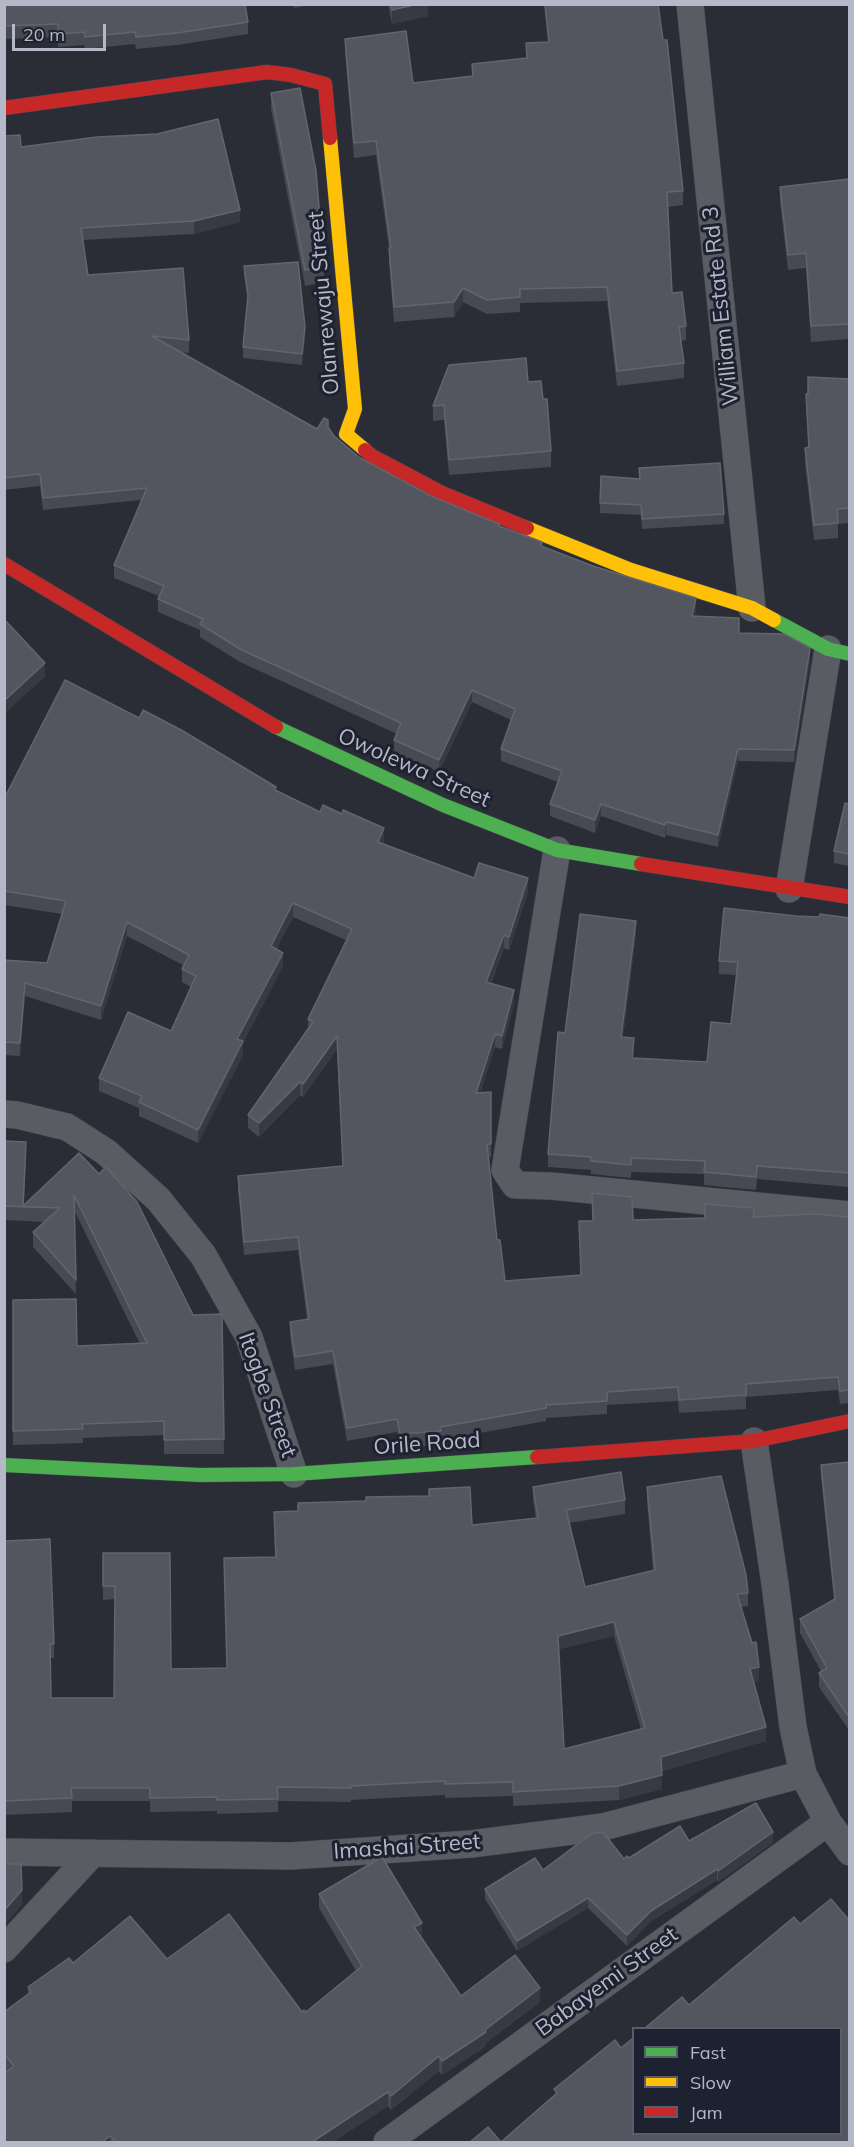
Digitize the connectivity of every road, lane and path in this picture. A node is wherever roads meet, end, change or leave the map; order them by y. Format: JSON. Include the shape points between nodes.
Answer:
{"nodes":[{"id":1,"x":690,"y":4,"type":"edge"},
{"id":2,"x":4,"y":108,"type":"edge"},
{"id":3,"x":4,"y":564,"type":"edge"},
{"id":4,"x":752,"y":608,"type":"junction"},
{"id":5,"x":839,"y":651,"type":"edge"},
{"id":6,"x":557,"y":850,"type":"junction"},
{"id":7,"x":789,"y":889,"type":"junction"},
{"id":8,"x":849,"y":897,"type":"edge"},
{"id":9,"x":4,"y":1114,"type":"edge"},
{"id":10,"x":849,"y":1215,"type":"edge"},
{"id":11,"x":849,"y":1421,"type":"edge"},
{"id":12,"x":754,"y":1441,"type":"junction"},
{"id":13,"x":4,"y":1465,"type":"edge"},
{"id":14,"x":294,"y":1474,"type":"junction"},
{"id":15,"x":802,"y":1774,"type":"junction"},
{"id":16,"x":828,"y":1822,"type":"junction"},
{"id":17,"x":4,"y":1852,"type":"edge"},
{"id":18,"x":849,"y":1852,"type":"edge"},
{"id":19,"x":93,"y":1853,"type":"junction"},
{"id":20,"x":4,"y":1949,"type":"edge"},
{"id":21,"x":387,"y":2142,"type":"edge"}],
"edges":[{"from":1,"to":4,"type":"street","name":"William Estate Rd 3"},
{"from":2,"to":4,"type":"street","name":"Olanrewaju Street","via":[[267,72],[325,84],[355,409],[346,434],[372,456],[442,493],[631,570]]},
{"from":3,"to":6,"type":"street","name":"Owolewa Street","via":[[286,734],[443,805]]},
{"from":4,"to":5,"type":"street","name":"Olanrewaju Street"},
{"from":5,"to":7,"type":"street"},
{"from":6,"to":7,"type":"street","name":"Owolewa Street"},
{"from":6,"to":10,"type":"street","via":[[505,1170],[515,1185]]},
{"from":7,"to":8,"type":"street","name":"Owolewa Street"},
{"from":9,"to":14,"type":"street","name":"Itogbe Street","via":[[67,1127],[106,1152],[166,1208],[203,1255],[249,1337]]},
{"from":11,"to":12,"type":"street","name":"Orile Road"},
{"from":12,"to":14,"type":"street","name":"Orile Road"},
{"from":12,"to":15,"type":"street"},
{"from":13,"to":14,"type":"street","name":"Orile Road","via":[[200,1475]]},
{"from":15,"to":16,"type":"street"},
{"from":15,"to":19,"type":"street","name":"Imashai Street","via":[[603,1827],[471,1844],[290,1856]]},
{"from":16,"to":18,"type":"street"},
{"from":16,"to":21,"type":"street","name":"Babayemi Street"},
{"from":17,"to":19,"type":"street","name":"Imashai Street"},
{"from":19,"to":20,"type":"street"}]}
